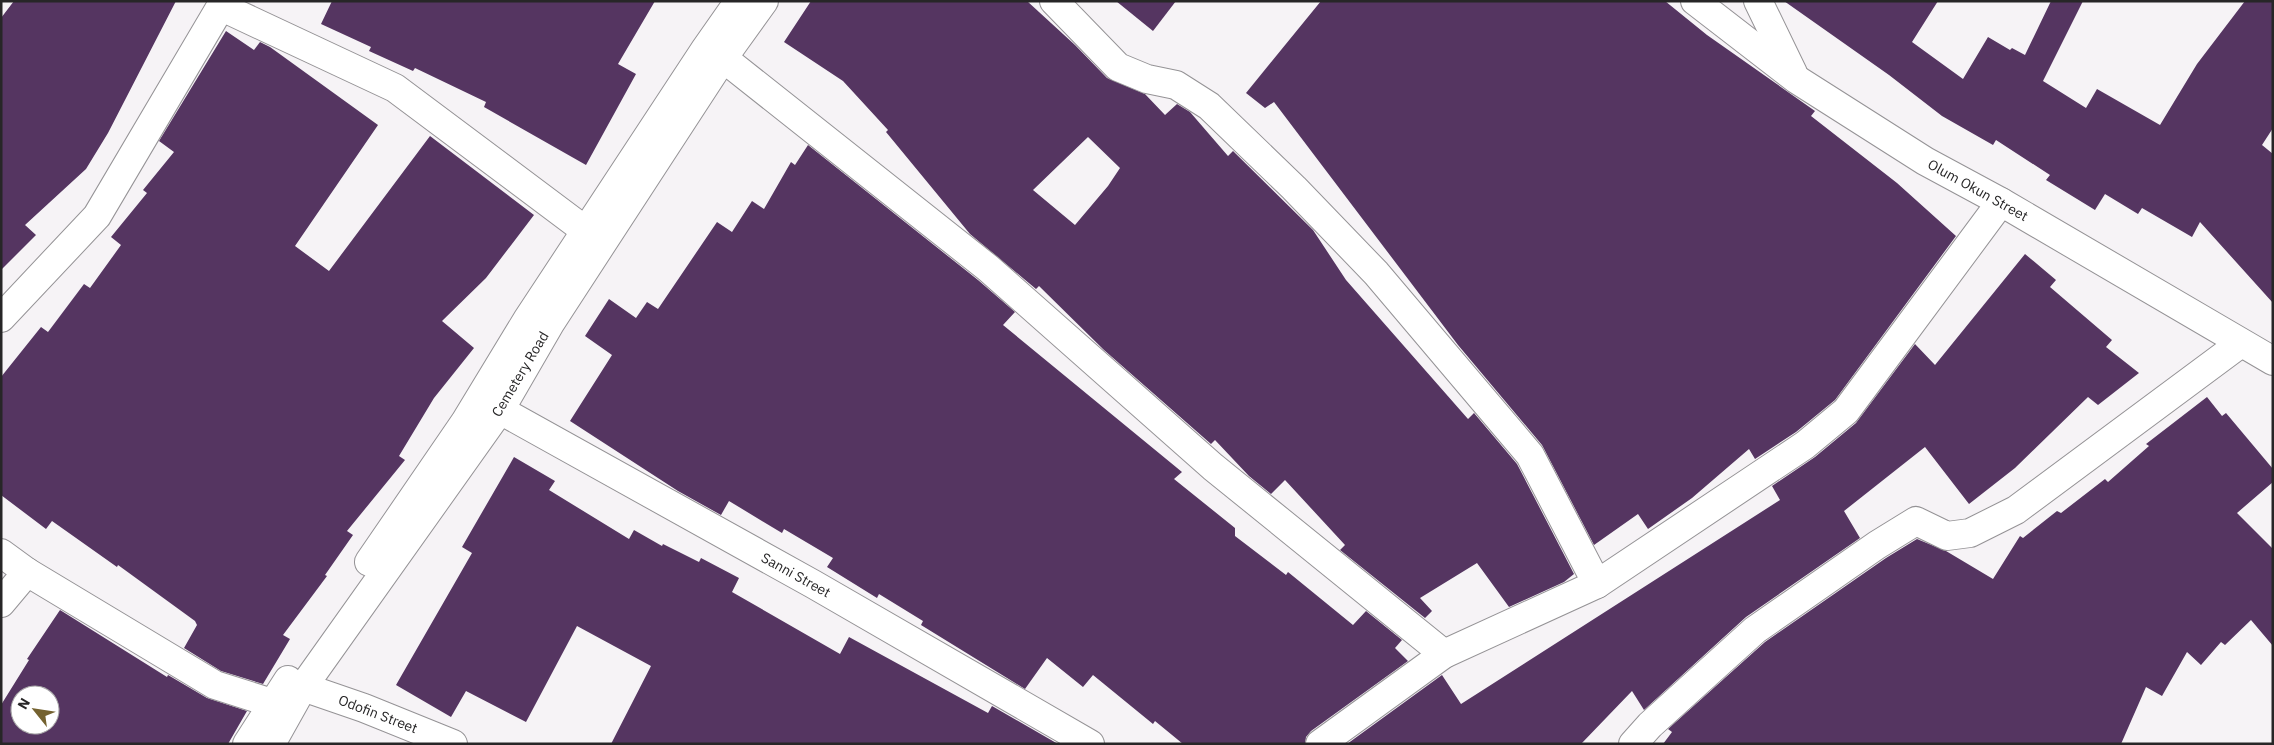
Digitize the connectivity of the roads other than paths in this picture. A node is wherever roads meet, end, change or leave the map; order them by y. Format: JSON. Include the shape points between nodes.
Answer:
{"nodes":[{"id":1,"x":740,"y":1,"type":"edge"},
{"id":2,"x":764,"y":1,"type":"edge"},
{"id":3,"x":1054,"y":1,"type":"edge"},
{"id":4,"x":1695,"y":1,"type":"edge"},
{"id":5,"x":1758,"y":1,"type":"edge"},
{"id":6,"x":223,"y":4,"type":"edge"},
{"id":7,"x":723,"y":58,"type":"junction"},
{"id":8,"x":1796,"y":79,"type":"junction"},
{"id":9,"x":2001,"y":202,"type":"junction"},
{"id":10,"x":586,"y":230,"type":"junction"},
{"id":11,"x":1,"y":318,"type":"edge"},
{"id":12,"x":2241,"y":343,"type":"junction"},
{"id":13,"x":2273,"y":361,"type":"edge"},
{"id":14,"x":500,"y":410,"type":"junction"},
{"id":15,"x":1,"y":553,"type":"edge"},
{"id":16,"x":27,"y":572,"type":"junction"},
{"id":17,"x":1596,"y":584,"type":"junction"},
{"id":18,"x":1,"y":603,"type":"edge"},
{"id":19,"x":1444,"y":654,"type":"junction"},
{"id":20,"x":303,"y":687,"type":"junction"},
{"id":21,"x":272,"y":703,"type":"junction"},
{"id":22,"x":247,"y":744,"type":"edge"},
{"id":23,"x":271,"y":744,"type":"edge"},
{"id":24,"x":453,"y":744,"type":"edge"},
{"id":25,"x":1090,"y":744,"type":"edge"},
{"id":26,"x":1320,"y":744,"type":"edge"},
{"id":27,"x":1633,"y":744,"type":"edge"}],
"edges":[{"from":1,"to":10,"type":"street","name":"Cemetery Road"},
{"from":2,"to":7,"type":"street","name":"Cemetery Road"},
{"from":3,"to":17,"type":"street","via":[[1118,67],[1147,79],[1176,85],[1209,106],[1376,273],[1530,455]]},
{"from":4,"to":8,"type":"street","name":"Olum Okun Street"},
{"from":5,"to":8,"type":"street"},
{"from":6,"to":10,"type":"street","via":[[394,88]]},
{"from":6,"to":11,"type":"street","via":[[97,216]]},
{"from":7,"to":14,"type":"street","name":"Cemetery Road","via":[[551,322]]},
{"from":7,"to":19,"type":"street","via":[[988,268],[1213,467]]},
{"from":8,"to":9,"type":"street","name":"Olum Okun Street","via":[[1925,161]]},
{"from":9,"to":12,"type":"street","name":"Olum Okun Street"},
{"from":9,"to":17,"type":"street","via":[[1846,411],[1805,445]]},
{"from":10,"to":21,"type":"street","name":"Cemetery Road","via":[[465,422]]},
{"from":12,"to":13,"type":"street","name":"Olum Okun Street"},
{"from":12,"to":27,"type":"street","via":[[2016,510],[1970,533],[1947,536],[1916,520],[1877,545],[1755,630]]},
{"from":14,"to":20,"type":"street","name":"Cemetery Road"},
{"from":14,"to":25,"type":"street","name":"Sanni Street","via":[[804,579]]},
{"from":15,"to":16,"type":"street"},
{"from":16,"to":18,"type":"street"},
{"from":16,"to":21,"type":"street","via":[[215,685]]},
{"from":17,"to":19,"type":"street"},
{"from":19,"to":26,"type":"street"},
{"from":20,"to":23,"type":"street","name":"Cemetery Road"},
{"from":20,"to":24,"type":"street","name":"Odofin Street"},
{"from":21,"to":22,"type":"street","name":"Cemetery Road"}]}
